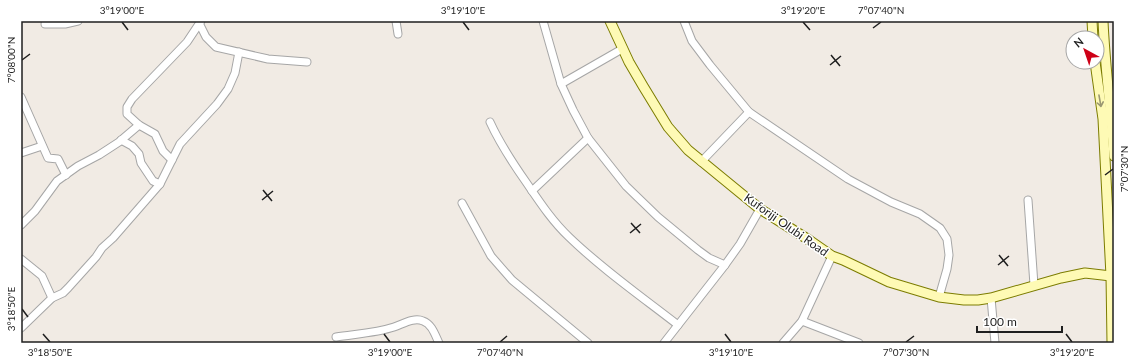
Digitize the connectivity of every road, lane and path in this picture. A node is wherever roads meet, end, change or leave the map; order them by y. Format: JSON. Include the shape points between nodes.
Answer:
{"nodes":[{"id":1,"x":78,"y":21,"type":"edge"},
{"id":2,"x":396,"y":21,"type":"edge"},
{"id":3,"x":543,"y":21,"type":"edge"},
{"id":4,"x":610,"y":21,"type":"edge"},
{"id":5,"x":684,"y":21,"type":"edge"},
{"id":6,"x":1103,"y":21,"type":"edge"},
{"id":7,"x":201,"y":23,"type":"edge"},
{"id":8,"x":45,"y":24,"type":"dead end"},
{"id":9,"x":398,"y":34,"type":"dead end"},
{"id":10,"x":622,"y":49,"type":"junction"},
{"id":11,"x":239,"y":52,"type":"junction"},
{"id":12,"x":307,"y":62,"type":"dead end"},
{"id":13,"x":1097,"y":70,"type":"edge"},
{"id":14,"x":561,"y":84,"type":"junction"},
{"id":15,"x":21,"y":97,"type":"edge"},
{"id":16,"x":749,"y":112,"type":"junction"},
{"id":17,"x":1108,"y":118,"type":"junction"},
{"id":18,"x":490,"y":122,"type":"dead end"},
{"id":19,"x":139,"y":125,"type":"junction"},
{"id":20,"x":588,"y":138,"type":"junction"},
{"id":21,"x":121,"y":140,"type":"junction"},
{"id":22,"x":42,"y":146,"type":"junction"},
{"id":23,"x":21,"y":152,"type":"edge"},
{"id":24,"x":1114,"y":156,"type":"edge"},
{"id":25,"x":172,"y":160,"type":"junction"},
{"id":26,"x":701,"y":162,"type":"junction"},
{"id":27,"x":66,"y":175,"type":"junction"},
{"id":28,"x":160,"y":184,"type":"junction"},
{"id":29,"x":532,"y":191,"type":"junction"},
{"id":30,"x":1028,"y":200,"type":"dead end"},
{"id":31,"x":462,"y":203,"type":"dead end"},
{"id":32,"x":760,"y":209,"type":"junction"},
{"id":33,"x":21,"y":225,"type":"edge"},
{"id":34,"x":832,"y":256,"type":"junction"},
{"id":35,"x":21,"y":259,"type":"edge"},
{"id":36,"x":725,"y":265,"type":"junction"},
{"id":37,"x":1111,"y":276,"type":"junction"},
{"id":38,"x":1034,"y":285,"type":"junction"},
{"id":39,"x":939,"y":296,"type":"junction"},
{"id":40,"x":52,"y":298,"type":"junction"},
{"id":41,"x":991,"y":298,"type":"junction"},
{"id":42,"x":802,"y":321,"type":"junction"},
{"id":43,"x":678,"y":326,"type":"junction"},
{"id":44,"x":21,"y":328,"type":"edge"},
{"id":45,"x":336,"y":337,"type":"dead end"},
{"id":46,"x":438,"y":343,"type":"edge"},
{"id":47,"x":588,"y":343,"type":"edge"},
{"id":48,"x":664,"y":343,"type":"edge"},
{"id":49,"x":783,"y":343,"type":"edge"},
{"id":50,"x":859,"y":343,"type":"edge"},
{"id":51,"x":995,"y":343,"type":"edge"},
{"id":52,"x":1112,"y":343,"type":"edge"}],
"edges":[{"from":1,"to":8,"type":"street"},
{"from":2,"to":9,"type":"street"},
{"from":3,"to":14,"type":"street"},
{"from":4,"to":10,"type":"street","name":"Kuforiji Olubi Road"},
{"from":5,"to":16,"type":"street","via":[[692,41]]},
{"from":6,"to":17,"type":"street"},
{"from":7,"to":11,"type":"street","via":[[206,37],[216,47]]},
{"from":7,"to":19,"type":"street","via":[[126,107],[127,114]]},
{"from":10,"to":14,"type":"street"},
{"from":10,"to":26,"type":"street","name":"Kuforiji Olubi Road","via":[[668,127]]},
{"from":11,"to":12,"type":"street","via":[[268,59]]},
{"from":11,"to":25,"type":"street","via":[[235,73],[228,89],[180,144]]},
{"from":13,"to":17,"type":"street","one_way":true},
{"from":14,"to":20,"type":"street"},
{"from":15,"to":22,"type":"street"},
{"from":16,"to":26,"type":"street"},
{"from":16,"to":39,"type":"street","via":[[848,179],[920,214],[940,228],[947,239],[949,256],[948,269]]},
{"from":17,"to":24,"type":"street"},
{"from":17,"to":37,"type":"street"},
{"from":18,"to":29,"type":"street","via":[[500,144]]},
{"from":19,"to":21,"type":"street"},
{"from":19,"to":25,"type":"street","via":[[155,134],[163,151]]},
{"from":20,"to":29,"type":"street"},
{"from":20,"to":36,"type":"street","via":[[626,186],[658,216],[708,258]]},
{"from":21,"to":27,"type":"street"},
{"from":21,"to":28,"type":"street","via":[[132,146],[153,181]]},
{"from":22,"to":23,"type":"street"},
{"from":22,"to":27,"type":"street","via":[[48,158],[58,159]]},
{"from":25,"to":28,"type":"street"},
{"from":26,"to":32,"type":"street","name":"Kuforiji Olubi Road"},
{"from":27,"to":33,"type":"street","via":[[57,181]]},
{"from":28,"to":40,"type":"street","via":[[68,288]]},
{"from":29,"to":43,"type":"street","via":[[568,237],[593,260]]},
{"from":30,"to":38,"type":"street"},
{"from":31,"to":47,"type":"street","via":[[491,256],[501,268]]},
{"from":32,"to":34,"type":"street","name":"Kuforiji Olubi Road"},
{"from":32,"to":36,"type":"street"},
{"from":34,"to":39,"type":"street","name":"Kuforiji Olubi Road","via":[[889,282]]},
{"from":34,"to":42,"type":"street"},
{"from":35,"to":40,"type":"street","via":[[42,276]]},
{"from":36,"to":43,"type":"street"},
{"from":37,"to":38,"type":"street","name":"Kuforiji Olubi Road","via":[[1085,273]]},
{"from":37,"to":52,"type":"street"},
{"from":38,"to":41,"type":"street","name":"Kuforiji Olubi Road"},
{"from":39,"to":41,"type":"street","name":"Kuforiji Olubi Road","via":[[964,300]]},
{"from":40,"to":44,"type":"street"},
{"from":41,"to":51,"type":"street"},
{"from":42,"to":49,"type":"street"},
{"from":42,"to":50,"type":"street"},
{"from":43,"to":48,"type":"street"},
{"from":45,"to":46,"type":"street","via":[[384,330],[420,320],[432,328]]}]}
